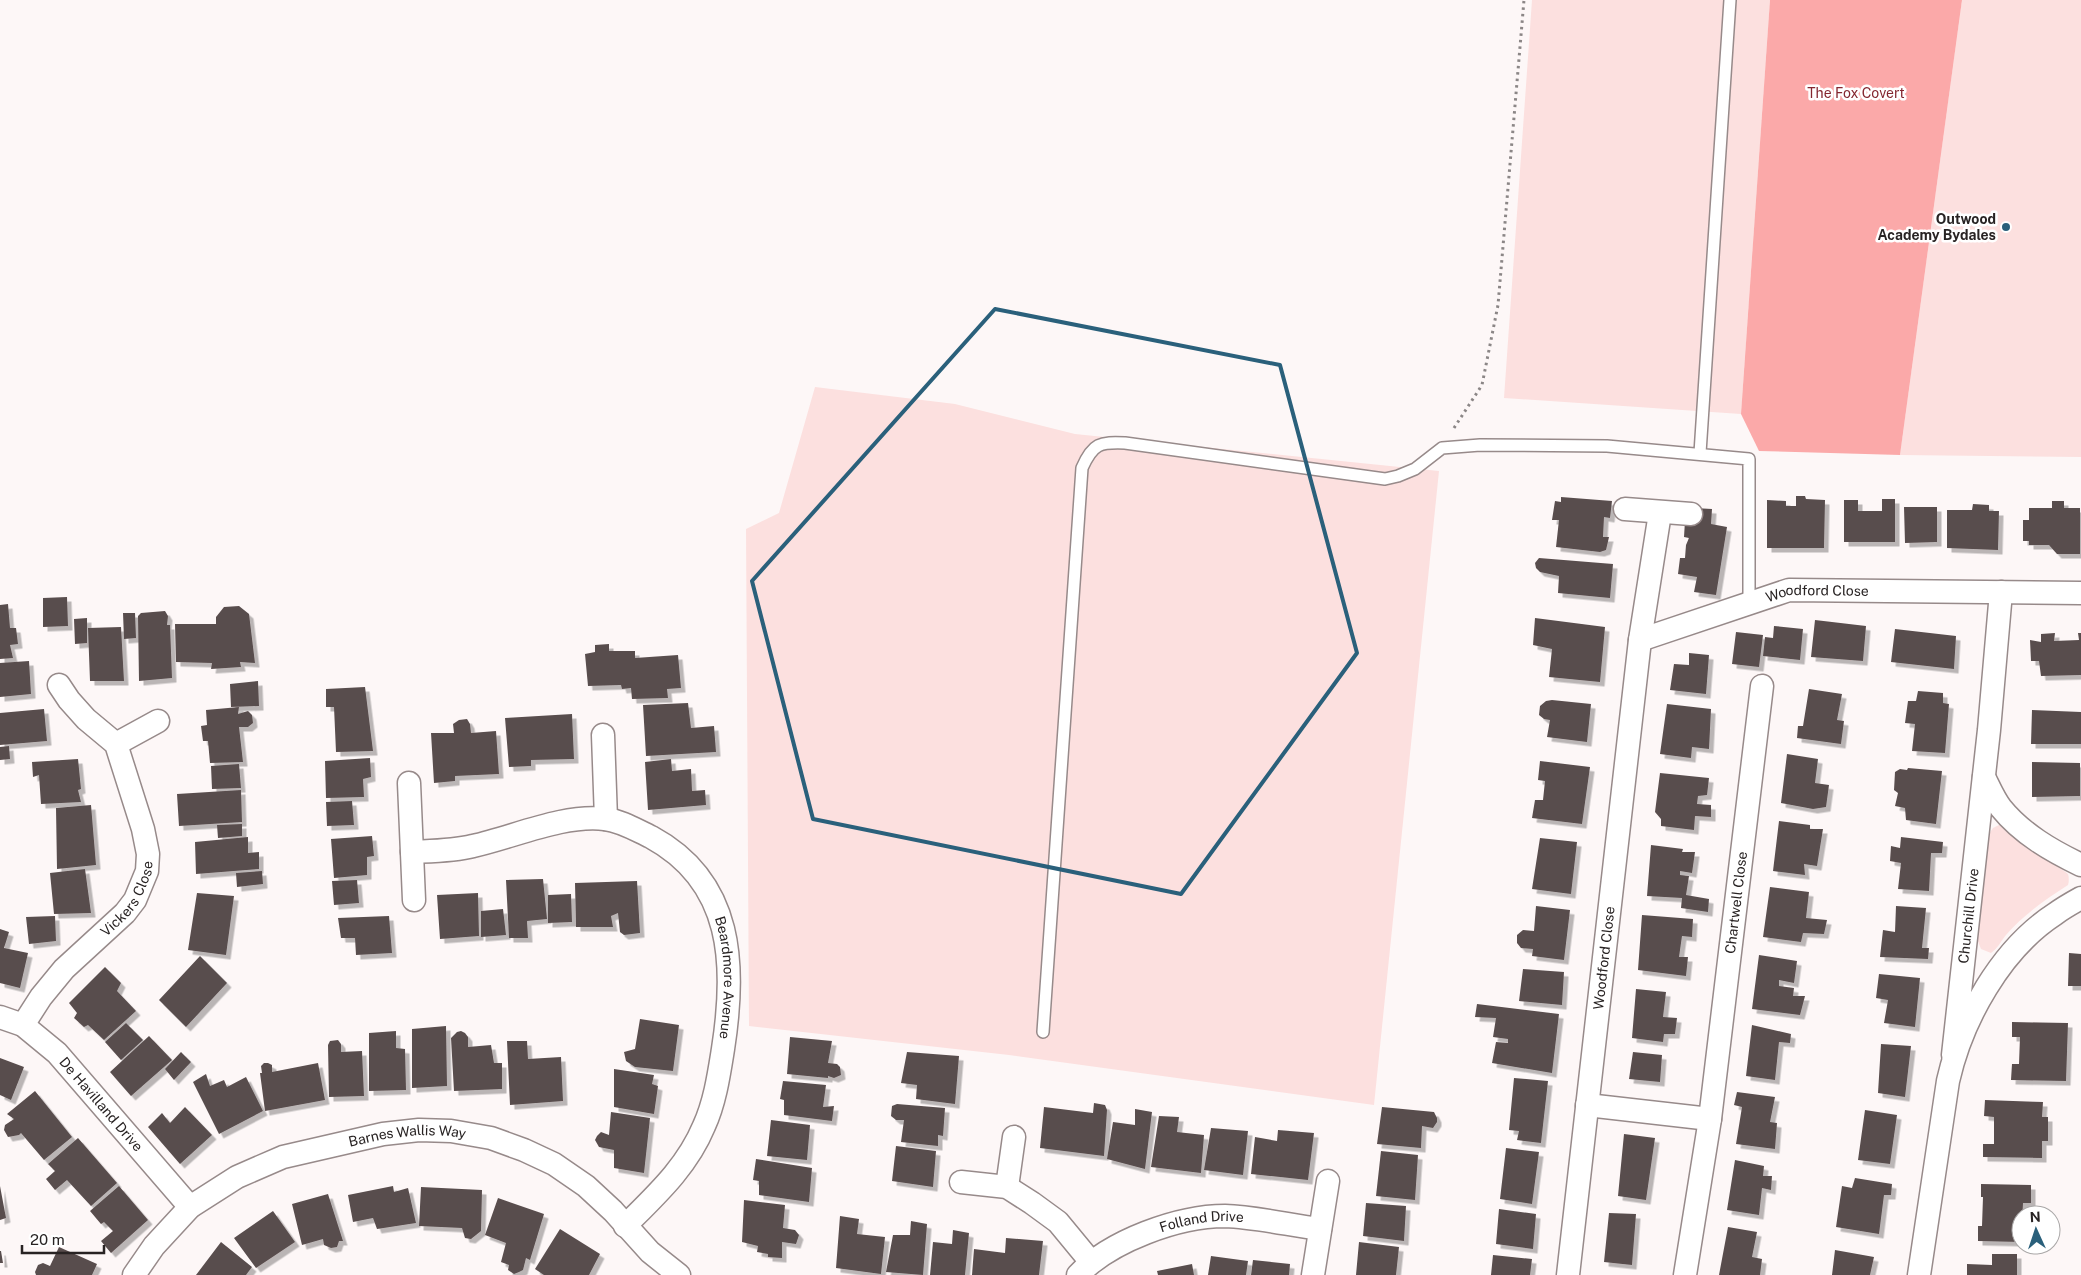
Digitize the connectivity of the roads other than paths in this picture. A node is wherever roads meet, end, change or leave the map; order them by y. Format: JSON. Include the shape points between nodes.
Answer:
{"nodes":[{"id":1,"x":1730,"y":0,"type":"edge"},
{"id":2,"x":1700,"y":453,"type":"junction"},
{"id":3,"x":1625,"y":509,"type":"dead end"},
{"id":4,"x":1660,"y":513,"type":"junction"},
{"id":5,"x":1691,"y":514,"type":"dead end"},
{"id":6,"x":2001,"y":592,"type":"junction"},
{"id":7,"x":2081,"y":593,"type":"edge"},
{"id":8,"x":1749,"y":603,"type":"junction"},
{"id":9,"x":1640,"y":640,"type":"junction"},
{"id":10,"x":59,"y":685,"type":"dead end"},
{"id":11,"x":1762,"y":686,"type":"dead end"},
{"id":12,"x":158,"y":721,"type":"dead end"},
{"id":13,"x":603,"y":735,"type":"dead end"},
{"id":14,"x":116,"y":744,"type":"junction"},
{"id":15,"x":1984,"y":777,"type":"junction"},
{"id":16,"x":409,"y":783,"type":"dead end"},
{"id":17,"x":606,"y":819,"type":"junction"},
{"id":18,"x":412,"y":852,"type":"junction"},
{"id":19,"x":2081,"y":865,"type":"edge"},
{"id":20,"x":2081,"y":898,"type":"edge"},
{"id":21,"x":414,"y":900,"type":"dead end"},
{"id":22,"x":0,"y":1017,"type":"edge"},
{"id":23,"x":24,"y":1025,"type":"junction"},
{"id":24,"x":1043,"y":1032,"type":"dead end"},
{"id":25,"x":1954,"y":1055,"type":"junction"},
{"id":26,"x":1587,"y":1105,"type":"junction"},
{"id":27,"x":1710,"y":1119,"type":"junction"},
{"id":28,"x":1014,"y":1137,"type":"dead end"},
{"id":29,"x":1328,"y":1181,"type":"dead end"},
{"id":30,"x":961,"y":1182,"type":"dead end"},
{"id":31,"x":1007,"y":1188,"type":"junction"},
{"id":32,"x":190,"y":1207,"type":"junction"},
{"id":33,"x":625,"y":1226,"type":"junction"},
{"id":34,"x":1320,"y":1229,"type":"junction"},
{"id":35,"x":1085,"y":1268,"type":"edge"},
{"id":36,"x":134,"y":1275,"type":"edge"},
{"id":37,"x":679,"y":1275,"type":"edge"},
{"id":38,"x":1313,"y":1275,"type":"edge"},
{"id":39,"x":1568,"y":1275,"type":"edge"},
{"id":40,"x":1684,"y":1275,"type":"edge"},
{"id":41,"x":1919,"y":1275,"type":"edge"}],
"edges":[{"from":1,"to":2,"type":"lane"},
{"from":2,"to":8,"type":"lane","via":[[1749,459]]},
{"from":2,"to":24,"type":"lane","via":[[1607,446],[1480,445],[1442,448],[1415,469],[1384,479],[1125,443],[1104,442],[1090,452],[1082,468]]},
{"from":3,"to":4,"type":"street"},
{"from":4,"to":5,"type":"street"},
{"from":4,"to":9,"type":"street","name":"Woodford Close"},
{"from":6,"to":7,"type":"street","name":"Woodford Close"},
{"from":6,"to":8,"type":"street","name":"Woodford Close","via":[[1789,590]]},
{"from":6,"to":15,"type":"street","name":"Churchill Drive"},
{"from":8,"to":9,"type":"street","name":"Woodford Close"},
{"from":9,"to":26,"type":"street","name":"Woodford Close"},
{"from":10,"to":14,"type":"street","via":[[86,719]]},
{"from":11,"to":27,"type":"street","name":"Chartwell Close"},
{"from":12,"to":14,"type":"street"},
{"from":13,"to":17,"type":"street"},
{"from":14,"to":23,"type":"street","name":"Vickers Close","via":[[143,828],[147,871],[142,887],[125,913],[64,969]]},
{"from":15,"to":19,"type":"street","via":[[2001,808],[2019,825],[2048,848]]},
{"from":15,"to":25,"type":"street","name":"Churchill Drive"},
{"from":16,"to":18,"type":"street"},
{"from":17,"to":18,"type":"street","name":"Beardmore Avenue","via":[[584,818],[472,846]]},
{"from":17,"to":33,"type":"street","name":"Beardmore Avenue","via":[[629,826],[667,846],[691,868],[712,897],[722,921],[730,983],[718,1080],[705,1126],[671,1180]]},
{"from":18,"to":21,"type":"street"},
{"from":20,"to":25,"type":"street","name":"Churchill Drive","via":[[2053,914],[2019,944],[1995,974],[1973,1010]]},
{"from":22,"to":23,"type":"street","name":"De Havilland Drive"},
{"from":23,"to":32,"type":"street","name":"De Havilland Drive","via":[[57,1054]]},
{"from":25,"to":41,"type":"street","name":"Churchill Drive"},
{"from":26,"to":27,"type":"street"},
{"from":26,"to":39,"type":"street","name":"Woodford Close"},
{"from":27,"to":40,"type":"street","name":"Chartwell Close"},
{"from":28,"to":31,"type":"street"},
{"from":29,"to":34,"type":"street"},
{"from":30,"to":31,"type":"street","name":"Folland Drive"},
{"from":31,"to":35,"type":"street","name":"Folland Drive","via":[[1058,1222]]},
{"from":32,"to":33,"type":"street","name":"Barnes Wallis Way","via":[[237,1177],[283,1157],[383,1134],[451,1131],[491,1138],[554,1164],[586,1186]]},
{"from":32,"to":36,"type":"street","name":"Barnes Wallis Way","via":[[154,1246]]},
{"from":33,"to":37,"type":"street","name":"Barnes Wallis Way"},
{"from":34,"to":35,"type":"street","name":"Folland Drive","via":[[1225,1216],[1195,1219],[1142,1234]]},
{"from":34,"to":38,"type":"street"}]}
